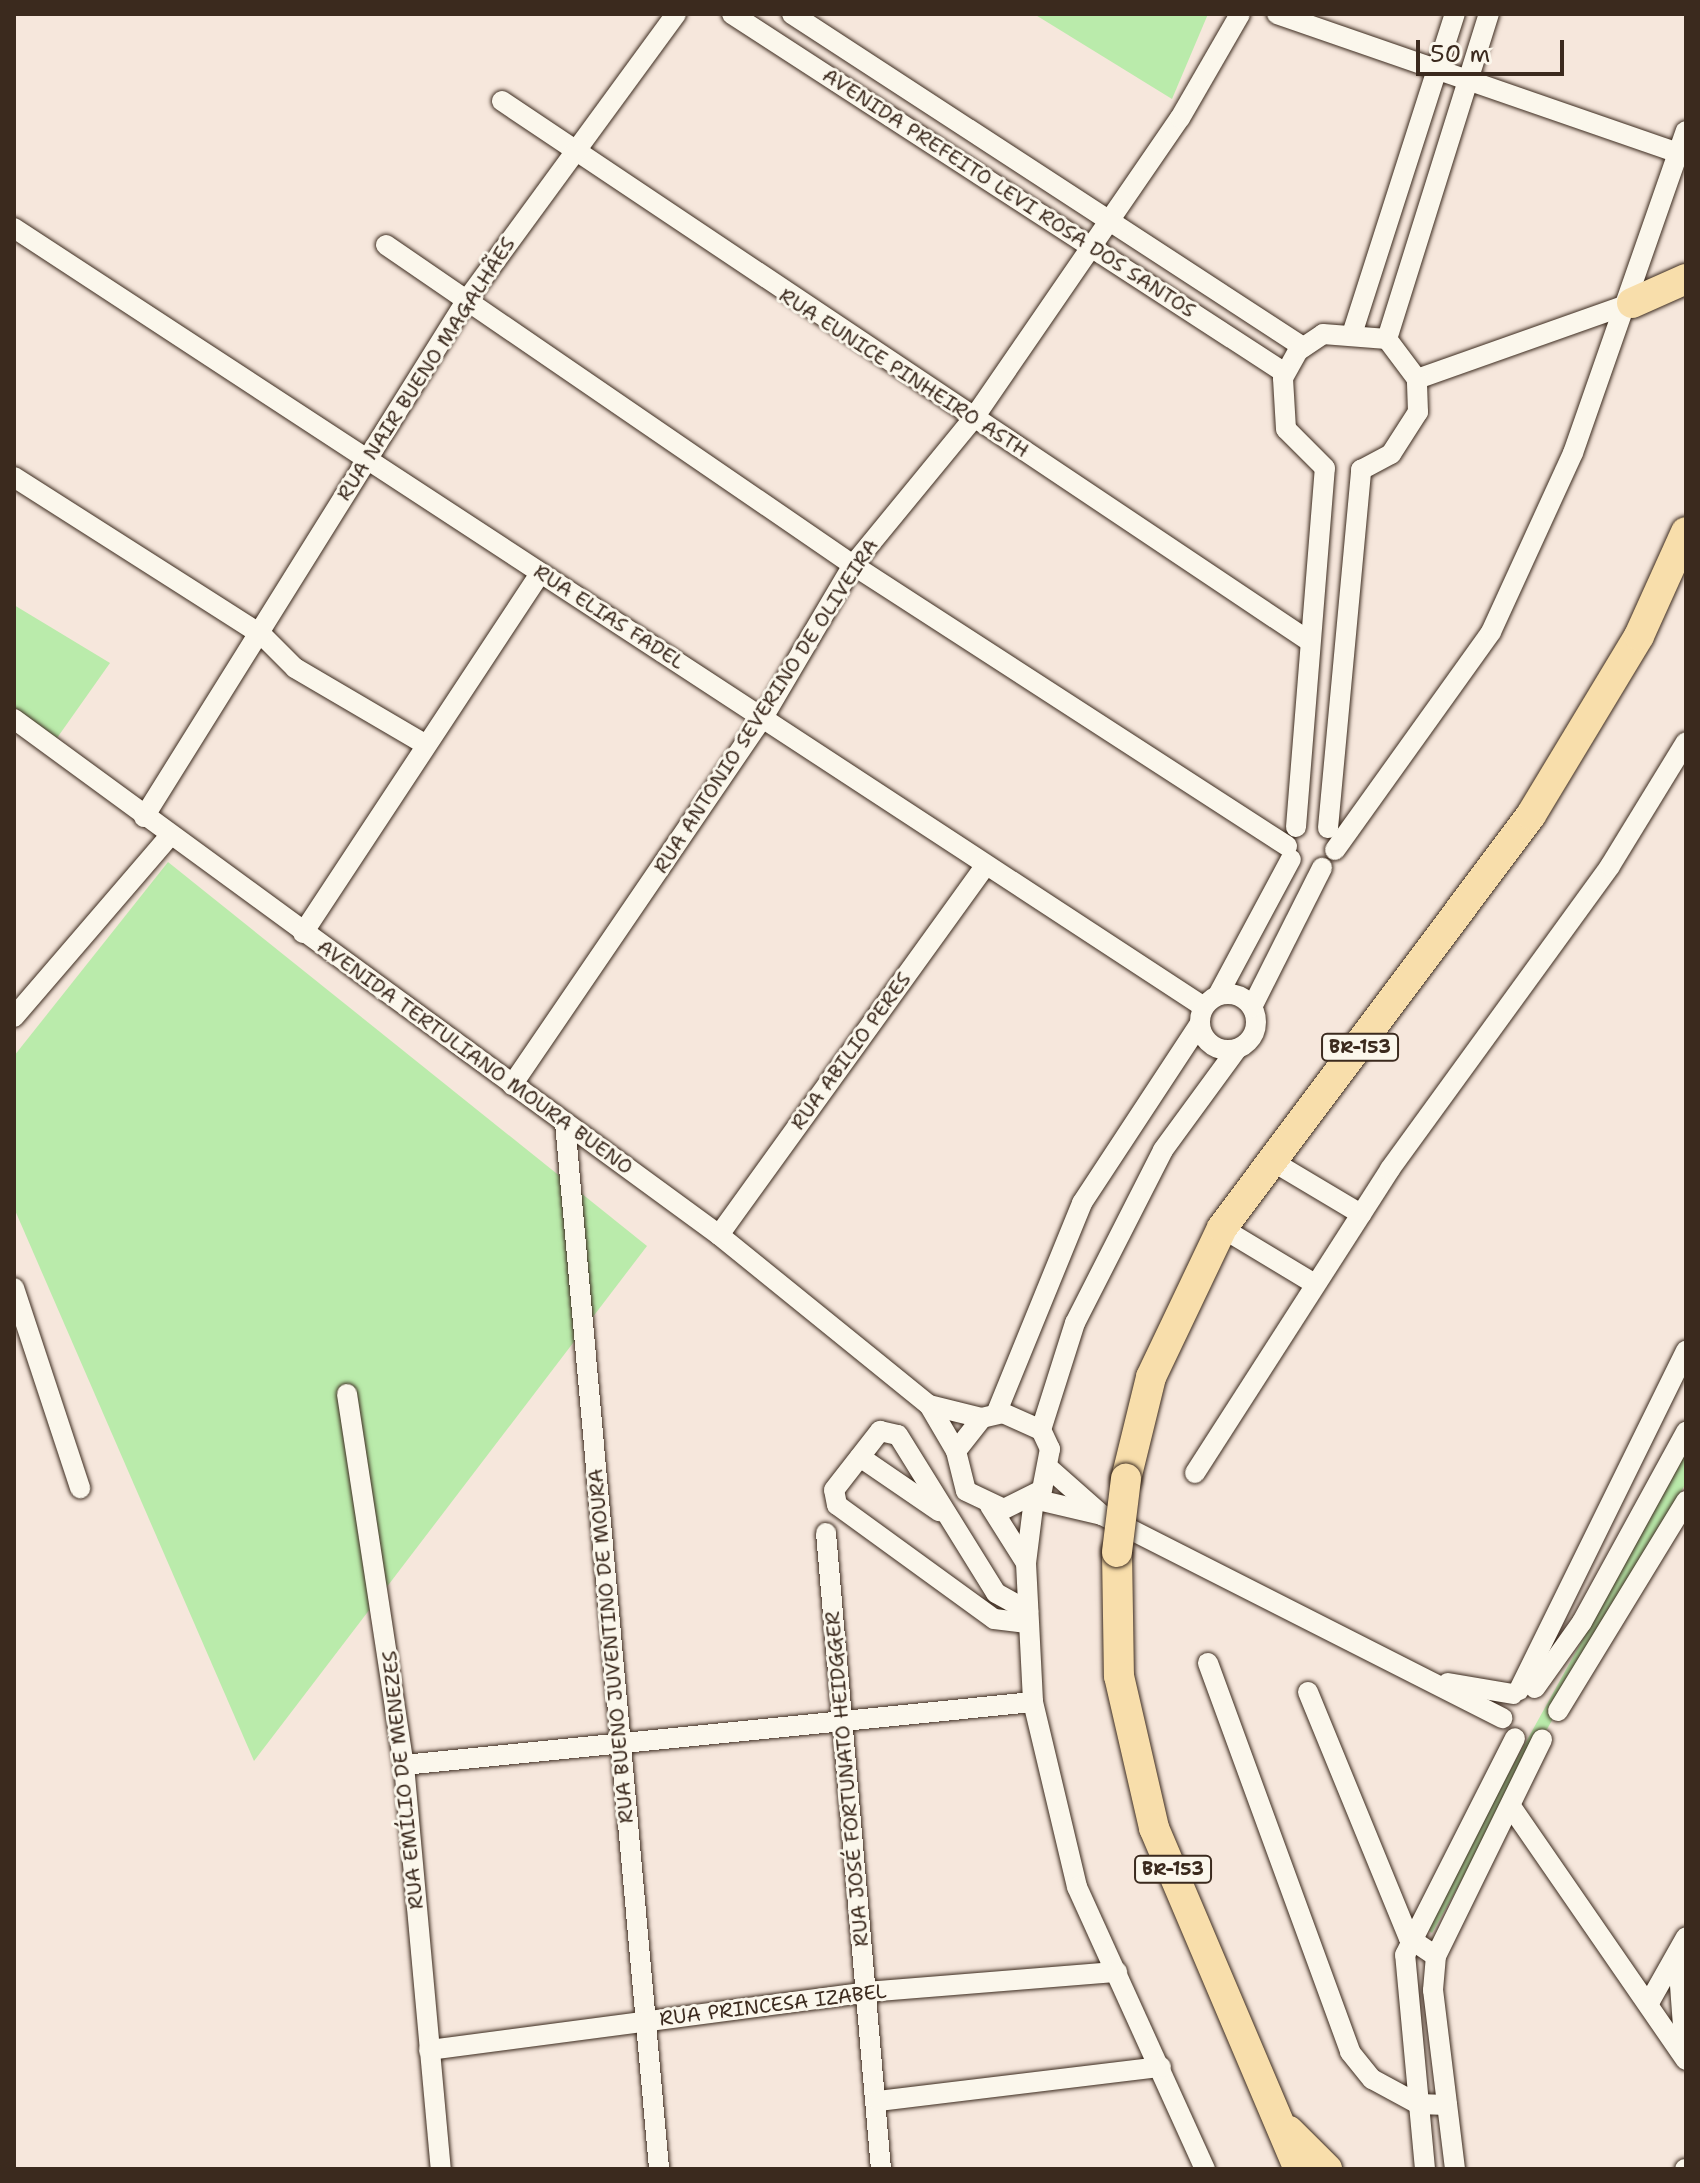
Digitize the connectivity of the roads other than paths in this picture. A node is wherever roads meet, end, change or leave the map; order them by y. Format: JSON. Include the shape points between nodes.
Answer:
{"nodes":[{"id":1,"x":676,"y":14,"type":"edge"},
{"id":2,"x":732,"y":14,"type":"edge"},
{"id":3,"x":792,"y":14,"type":"edge"},
{"id":4,"x":1240,"y":14,"type":"edge"},
{"id":5,"x":1277,"y":14,"type":"edge"},
{"id":6,"x":1455,"y":14,"type":"edge"},
{"id":7,"x":1489,"y":14,"type":"edge"},
{"id":8,"x":1436,"y":73,"type":"junction"},
{"id":9,"x":1467,"y":83,"type":"junction"},
{"id":10,"x":502,"y":101,"type":"dead end"},
{"id":11,"x":1686,"y":131,"type":"edge"},
{"id":12,"x":1679,"y":153,"type":"junction"},
{"id":13,"x":573,"y":154,"type":"junction"},
{"id":14,"x":1111,"y":220,"type":"junction"},
{"id":15,"x":14,"y":228,"type":"edge"},
{"id":16,"x":386,"y":245,"type":"dead end"},
{"id":17,"x":1092,"y":245,"type":"junction"},
{"id":18,"x":1686,"y":279,"type":"edge"},
{"id":19,"x":466,"y":301,"type":"junction"},
{"id":20,"x":1632,"y":303,"type":"junction"},
{"id":21,"x":1353,"y":331,"type":"junction"},
{"id":22,"x":1387,"y":339,"type":"junction"},
{"id":23,"x":1303,"y":347,"type":"junction"},
{"id":24,"x":1285,"y":373,"type":"junction"},
{"id":25,"x":1417,"y":379,"type":"junction"},
{"id":26,"x":973,"y":419,"type":"junction"},
{"id":27,"x":362,"y":460,"type":"junction"},
{"id":28,"x":1325,"y":468,"type":"junction"},
{"id":29,"x":1361,"y":470,"type":"junction"},
{"id":30,"x":14,"y":477,"type":"edge"},
{"id":31,"x":1686,"y":532,"type":"edge"},
{"id":32,"x":853,"y":565,"type":"junction"},
{"id":33,"x":540,"y":573,"type":"junction"},
{"id":34,"x":262,"y":635,"type":"junction"},
{"id":35,"x":1309,"y":641,"type":"junction"},
{"id":36,"x":764,"y":716,"type":"junction"},
{"id":37,"x":14,"y":719,"type":"edge"},
{"id":38,"x":1686,"y":742,"type":"edge"},
{"id":39,"x":426,"y":745,"type":"junction"},
{"id":40,"x":144,"y":817,"type":"junction"},
{"id":41,"x":1328,"y":828,"type":"junction"},
{"id":42,"x":165,"y":834,"type":"junction"},
{"id":43,"x":1291,"y":844,"type":"junction"},
{"id":44,"x":1335,"y":850,"type":"junction"},
{"id":45,"x":984,"y":867,"type":"junction"},
{"id":46,"x":1322,"y":868,"type":"junction"},
{"id":47,"x":303,"y":933,"type":"junction"},
{"id":48,"x":14,"y":997,"type":"edge"},
{"id":49,"x":1252,"y":1007,"type":"junction"},
{"id":50,"x":1207,"y":1009,"type":"junction"},
{"id":51,"x":14,"y":1017,"type":"edge"},
{"id":52,"x":1237,"y":1049,"type":"junction"},
{"id":53,"x":512,"y":1085,"type":"junction"},
{"id":54,"x":565,"y":1123,"type":"junction"},
{"id":55,"x":1272,"y":1161,"type":"junction"},
{"id":56,"x":1361,"y":1214,"type":"junction"},
{"id":57,"x":1222,"y":1228,"type":"junction"},
{"id":58,"x":719,"y":1235,"type":"junction"},
{"id":59,"x":1315,"y":1284,"type":"junction"},
{"id":60,"x":14,"y":1288,"type":"edge"},
{"id":61,"x":1686,"y":1351,"type":"edge"},
{"id":62,"x":347,"y":1394,"type":"dead end"},
{"id":63,"x":929,"y":1405,"type":"junction"},
{"id":64,"x":989,"y":1416,"type":"junction"},
{"id":65,"x":1041,"y":1430,"type":"junction"},
{"id":66,"x":1686,"y":1432,"type":"edge"},
{"id":67,"x":956,"y":1451,"type":"junction"},
{"id":68,"x":860,"y":1457,"type":"junction"},
{"id":69,"x":1051,"y":1470,"type":"junction"},
{"id":70,"x":1195,"y":1473,"type":"dead end"},
{"id":71,"x":80,"y":1488,"type":"dead end"},
{"id":72,"x":1034,"y":1499,"type":"junction"},
{"id":73,"x":1686,"y":1501,"type":"edge"},
{"id":74,"x":990,"y":1506,"type":"junction"},
{"id":75,"x":1643,"y":1509,"type":"junction"},
{"id":76,"x":945,"y":1515,"type":"junction"},
{"id":77,"x":1102,"y":1515,"type":"junction"},
{"id":78,"x":1680,"y":1525,"type":"edge"},
{"id":79,"x":826,"y":1533,"type":"dead end"},
{"id":80,"x":1026,"y":1563,"type":"junction"},
{"id":81,"x":1027,"y":1617,"type":"junction"},
{"id":82,"x":1208,"y":1663,"type":"dead end"},
{"id":83,"x":1428,"y":1679,"type":"junction"},
{"id":84,"x":1522,"y":1691,"type":"junction"},
{"id":85,"x":1308,"y":1692,"type":"dead end"},
{"id":86,"x":1033,"y":1702,"type":"junction"},
{"id":87,"x":1558,"y":1711,"type":"junction"},
{"id":88,"x":1502,"y":1718,"type":"junction"},
{"id":89,"x":838,"y":1724,"type":"junction"},
{"id":90,"x":1515,"y":1738,"type":"junction"},
{"id":91,"x":1542,"y":1740,"type":"junction"},
{"id":92,"x":618,"y":1742,"type":"junction"},
{"id":93,"x":404,"y":1765,"type":"junction"},
{"id":94,"x":1512,"y":1808,"type":"junction"},
{"id":95,"x":1686,"y":1937,"type":"edge"},
{"id":96,"x":1409,"y":1938,"type":"junction"},
{"id":97,"x":1436,"y":1956,"type":"junction"},
{"id":98,"x":1678,"y":1958,"type":"junction"},
{"id":99,"x":1117,"y":1972,"type":"junction"},
{"id":100,"x":867,"y":1992,"type":"junction"},
{"id":101,"x":1650,"y":2001,"type":"junction"},
{"id":102,"x":646,"y":2020,"type":"junction"},
{"id":103,"x":429,"y":2050,"type":"junction"},
{"id":104,"x":1686,"y":2060,"type":"edge"},
{"id":105,"x":1161,"y":2067,"type":"junction"},
{"id":106,"x":878,"y":2101,"type":"junction"},
{"id":107,"x":1418,"y":2104,"type":"junction"},
{"id":108,"x":1447,"y":2105,"type":"junction"},
{"id":109,"x":1277,"y":2118,"type":"junction"},
{"id":110,"x":441,"y":2169,"type":"edge"},
{"id":111,"x":659,"y":2169,"type":"edge"},
{"id":112,"x":881,"y":2169,"type":"edge"},
{"id":113,"x":1205,"y":2169,"type":"edge"},
{"id":114,"x":1299,"y":2169,"type":"edge"},
{"id":115,"x":1327,"y":2169,"type":"edge"},
{"id":116,"x":1425,"y":2169,"type":"edge"},
{"id":117,"x":1455,"y":2169,"type":"edge"}],
"edges":[{"from":1,"to":13,"type":"street","name":"RUA NAIR BUENO MAGALHÃES"},
{"from":2,"to":17,"type":"street","name":"AVENIDA PREFEITO LEVI ROSA DOS SANTOS"},
{"from":3,"to":14,"type":"street","name":"AVENIDA PREFEITO LEVI ROSA DOS SANTOS"},
{"from":4,"to":14,"type":"street","name":"RUA ANTONIO SEVERINO DE OLIVEIRA"},
{"from":5,"to":8,"type":"street"},
{"from":6,"to":8,"type":"street"},
{"from":7,"to":9,"type":"street"},
{"from":8,"to":9,"type":"street"},
{"from":8,"to":21,"type":"street"},
{"from":9,"to":12,"type":"street"},
{"from":9,"to":22,"type":"street"},
{"from":10,"to":13,"type":"street","name":"RUA EUNICE PINHEIRO ASTH"},
{"from":11,"to":12,"type":"street"},
{"from":12,"to":20,"type":"street"},
{"from":13,"to":19,"type":"street","name":"RUA NAIR BUENO MAGALHÃES"},
{"from":13,"to":26,"type":"street","name":"RUA EUNICE PINHEIRO ASTH"},
{"from":14,"to":17,"type":"street","name":"RUA ANTONIO SEVERINO DE OLIVEIRA"},
{"from":14,"to":23,"type":"street","name":"AVENIDA PREFEITO LEVI ROSA DOS SANTOS"},
{"from":15,"to":27,"type":"street","name":"RUA ELIAS FADEL"},
{"from":16,"to":19,"type":"street"},
{"from":17,"to":24,"type":"street","name":"AVENIDA PREFEITO LEVI ROSA DOS SANTOS"},
{"from":17,"to":26,"type":"street","name":"RUA ANTONIO SEVERINO DE OLIVEIRA"},
{"from":18,"to":20,"type":"highway"},
{"from":19,"to":27,"type":"street","name":"RUA NAIR BUENO MAGALHÃES"},
{"from":19,"to":32,"type":"street"},
{"from":20,"to":25,"type":"street"},
{"from":20,"to":44,"type":"street","via":[[1573,453],[1491,632]]},
{"from":21,"to":22,"type":"street"},
{"from":21,"to":23,"type":"street","via":[[1323,334]]},
{"from":22,"to":25,"type":"street"},
{"from":23,"to":24,"type":"street"},
{"from":24,"to":28,"type":"street","via":[[1280,405],[1286,429]]},
{"from":25,"to":29,"type":"street","via":[[1410,435]]},
{"from":26,"to":32,"type":"street","name":"RUA ANTONIO SEVERINO DE OLIVEIRA"},
{"from":26,"to":35,"type":"street","name":"RUA EUNICE PINHEIRO ASTH"},
{"from":27,"to":33,"type":"street","name":"RUA ELIAS FADEL"},
{"from":27,"to":34,"type":"street","name":"RUA NAIR BUENO MAGALHÃES"},
{"from":28,"to":29,"type":"street"},
{"from":28,"to":35,"type":"street"},
{"from":29,"to":41,"type":"street"},
{"from":30,"to":34,"type":"street"},
{"from":31,"to":55,"type":"highway","number":"BR-153","via":[[1639,636],[1531,815]]},
{"from":32,"to":36,"type":"street","name":"RUA ANTONIO SEVERINO DE OLIVEIRA"},
{"from":32,"to":43,"type":"street"},
{"from":33,"to":36,"type":"street","name":"RUA ELIAS FADEL"},
{"from":33,"to":39,"type":"street"},
{"from":34,"to":39,"type":"street","via":[[295,668]]},
{"from":34,"to":40,"type":"street","name":"RUA NAIR BUENO MAGALHÃES"},
{"from":35,"to":43,"type":"street"},
{"from":36,"to":45,"type":"street","name":"RUA ELIAS FADEL"},
{"from":36,"to":53,"type":"street","name":"RUA ANTONIO SEVERINO DE OLIVEIRA"},
{"from":37,"to":40,"type":"street","name":"AVENIDA TERTULIANO MOURA BUENO"},
{"from":38,"to":56,"type":"street","via":[[1610,866]]},
{"from":39,"to":47,"type":"street"},
{"from":40,"to":42,"type":"street","name":"AVENIDA TERTULIANO MOURA BUENO"},
{"from":41,"to":43,"type":"street","via":[[1318,822]]},
{"from":41,"to":44,"type":"street"},
{"from":42,"to":47,"type":"street","name":"AVENIDA TERTULIANO MOURA BUENO"},
{"from":42,"to":48,"type":"street"},
{"from":42,"to":51,"type":"street"},
{"from":43,"to":46,"type":"street"},
{"from":43,"to":50,"type":"street"},
{"from":44,"to":46,"type":"street"},
{"from":45,"to":50,"type":"street","name":"RUA ELIAS FADEL"},
{"from":45,"to":58,"type":"street","name":"RUA ABILIO PERES"},
{"from":46,"to":49,"type":"street"},
{"from":47,"to":53,"type":"street","name":"AVENIDA TERTULIANO MOURA BUENO"},
{"from":49,"to":50,"type":"street","via":[[1231,993]]},
{"from":49,"to":52,"type":"street","via":[[1255,1032]]},
{"from":50,"to":52,"type":"street","via":[[1212,1046]]},
{"from":50,"to":64,"type":"street","via":[[1082,1203]]},
{"from":52,"to":65,"type":"street","via":[[1122,1223],[1075,1323]]},
{"from":53,"to":54,"type":"street","name":"AVENIDA TERTULIANO MOURA BUENO"},
{"from":54,"to":58,"type":"street","name":"AVENIDA TERTULIANO MOURA BUENO"},
{"from":54,"to":92,"type":"street","name":"RUA BUENO JUVENTINO DE MOURA"},
{"from":55,"to":56,"type":"street"},
{"from":55,"to":57,"type":"highway","number":"BR-153"},
{"from":56,"to":59,"type":"street"},
{"from":57,"to":59,"type":"street"},
{"from":57,"to":109,"type":"highway","number":"BR-153","bridge":true,"via":[[1151,1377],[1126,1479],[1117,1552],[1119,1676],[1154,1828]]},
{"from":58,"to":63,"type":"street","name":"AVENIDA TERTULIANO MOURA BUENO"},
{"from":59,"to":70,"type":"street"},
{"from":60,"to":71,"type":"street"},
{"from":61,"to":84,"type":"street"},
{"from":62,"to":93,"type":"street","name":"RUA EMÍLIO DE MENEZES"},
{"from":63,"to":64,"type":"street","name":"AVENIDA TERTULIANO MOURA BUENO"},
{"from":63,"to":67,"type":"street","name":"AVENIDA TERTULIANO MOURA BUENO"},
{"from":64,"to":65,"type":"street","via":[[1023,1417]]},
{"from":64,"to":67,"type":"street"},
{"from":65,"to":69,"type":"street"},
{"from":66,"to":75,"type":"street"},
{"from":67,"to":74,"type":"street","via":[[966,1491]]},
{"from":68,"to":76,"type":"street"},
{"from":68,"to":76,"type":"street","via":[[880,1431],[898,1435]]},
{"from":68,"to":81,"type":"street","via":[[834,1490],[837,1505],[994,1619]]},
{"from":69,"to":72,"type":"street"},
{"from":69,"to":77,"type":"street"},
{"from":72,"to":74,"type":"street"},
{"from":72,"to":77,"type":"street"},
{"from":72,"to":80,"type":"street"},
{"from":73,"to":78,"type":"street"},
{"from":74,"to":80,"type":"street"},
{"from":75,"to":78,"type":"street"},
{"from":75,"to":84,"type":"street","via":[[1582,1622]]},
{"from":76,"to":81,"type":"street","via":[[996,1593]]},
{"from":77,"to":83,"type":"street"},
{"from":78,"to":87,"type":"street"},
{"from":79,"to":89,"type":"street","name":"RUA JOSÉ FORTUNATO HEIDGGER"},
{"from":80,"to":81,"type":"street"},
{"from":81,"to":86,"type":"street"},
{"from":82,"to":107,"type":"street","via":[[1350,2052],[1372,2079]]},
{"from":83,"to":84,"type":"street"},
{"from":83,"to":88,"type":"street"},
{"from":84,"to":87,"type":"street"},
{"from":84,"to":88,"type":"street"},
{"from":85,"to":96,"type":"street"},
{"from":86,"to":89,"type":"street"},
{"from":86,"to":99,"type":"street","via":[[1077,1887]]},
{"from":87,"to":91,"type":"street"},
{"from":88,"to":90,"type":"street"},
{"from":89,"to":92,"type":"street"},
{"from":89,"to":100,"type":"street","name":"RUA JOSÉ FORTUNATO HEIDGGER"},
{"from":90,"to":91,"type":"street"},
{"from":90,"to":96,"type":"street"},
{"from":91,"to":94,"type":"street"},
{"from":92,"to":93,"type":"street"},
{"from":92,"to":102,"type":"street","name":"RUA BUENO JUVENTINO DE MOURA"},
{"from":93,"to":103,"type":"street","name":"RUA EMÍLIO DE MENEZES"},
{"from":94,"to":97,"type":"street"},
{"from":94,"to":101,"type":"street"},
{"from":95,"to":98,"type":"street"},
{"from":96,"to":97,"type":"street"},
{"from":96,"to":107,"type":"street"},
{"from":97,"to":108,"type":"street"},
{"from":98,"to":101,"type":"street"},
{"from":98,"to":104,"type":"street"},
{"from":99,"to":100,"type":"street","name":"RUA PRINCESA IZABEL"},
{"from":99,"to":105,"type":"street"},
{"from":100,"to":102,"type":"street","name":"RUA PRINCESA IZABEL"},
{"from":100,"to":106,"type":"street","name":"RUA JOSÉ FORTUNATO HEIDGGER"},
{"from":101,"to":104,"type":"street"},
{"from":102,"to":103,"type":"street","name":"RUA PRINCESA IZABEL"},
{"from":102,"to":111,"type":"street","name":"RUA BUENO JUVENTINO DE MOURA"},
{"from":103,"to":110,"type":"street","name":"RUA EMÍLIO DE MENEZES"},
{"from":105,"to":106,"type":"street"},
{"from":105,"to":113,"type":"street"},
{"from":106,"to":112,"type":"street","name":"RUA JOSÉ FORTUNATO HEIDGGER"},
{"from":107,"to":108,"type":"street"},
{"from":107,"to":116,"type":"street"},
{"from":108,"to":117,"type":"street"},
{"from":109,"to":114,"type":"highway","number":"BR-153"},
{"from":109,"to":115,"type":"highway"}]}
